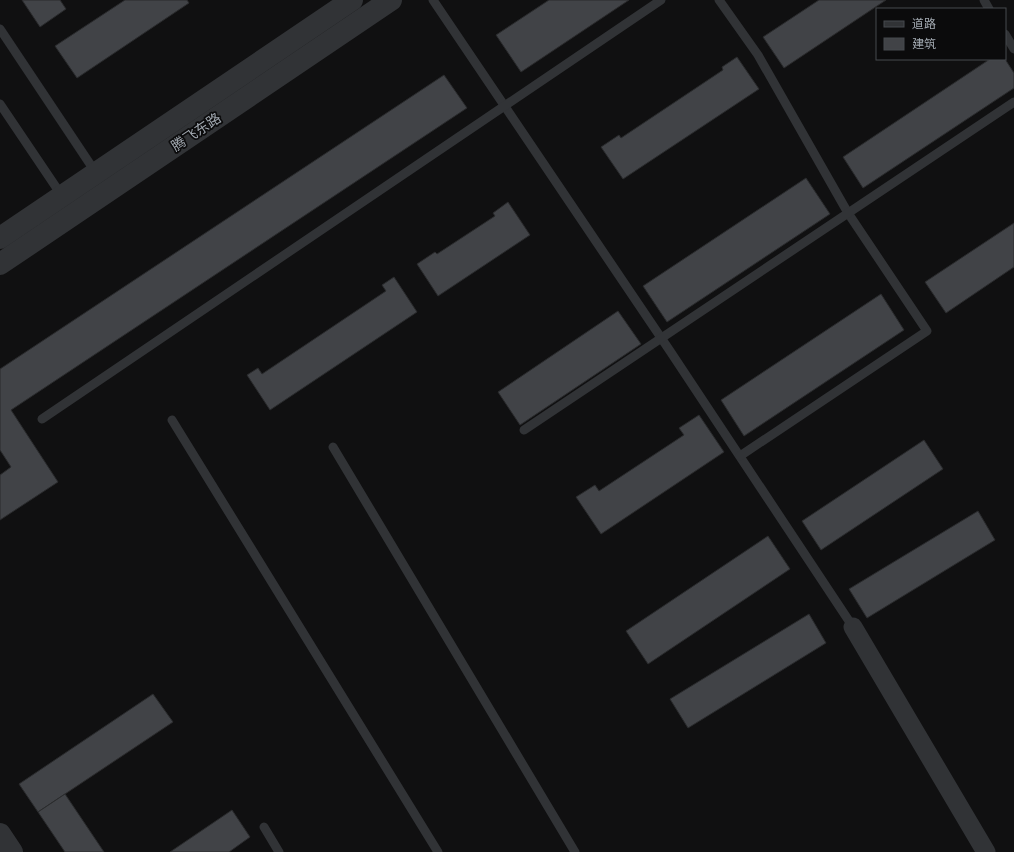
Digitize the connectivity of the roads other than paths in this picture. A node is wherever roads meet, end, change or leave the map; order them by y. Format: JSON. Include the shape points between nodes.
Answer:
{"nodes":[{"id":1,"x":352,"y":0,"type":"edge"},
{"id":2,"x":391,"y":0,"type":"edge"},
{"id":3,"x":433,"y":0,"type":"edge"},
{"id":4,"x":661,"y":0,"type":"edge"},
{"id":5,"x":719,"y":0,"type":"edge"},
{"id":6,"x":0,"y":29,"type":"edge"},
{"id":7,"x":1006,"y":36,"type":"edge"},
{"id":8,"x":1014,"y":49,"type":"edge"},
{"id":9,"x":1014,"y":102,"type":"edge"},
{"id":10,"x":0,"y":104,"type":"edge"},
{"id":11,"x":505,"y":106,"type":"junction"},
{"id":12,"x":96,"y":173,"type":"junction"},
{"id":13,"x":62,"y":196,"type":"junction"},
{"id":14,"x":848,"y":213,"type":"junction"},
{"id":15,"x":0,"y":238,"type":"edge"},
{"id":16,"x":0,"y":264,"type":"edge"},
{"id":17,"x":661,"y":338,"type":"junction"},
{"id":18,"x":42,"y":419,"type":"dead end"},
{"id":19,"x":172,"y":420,"type":"dead end"},
{"id":20,"x":524,"y":430,"type":"dead end"},
{"id":21,"x":333,"y":447,"type":"dead end"},
{"id":22,"x":740,"y":456,"type":"junction"},
{"id":23,"x":853,"y":627,"type":"joint"},
{"id":24,"x":264,"y":827,"type":"dead end"},
{"id":25,"x":0,"y":834,"type":"edge"},
{"id":26,"x":12,"y":852,"type":"edge"},
{"id":27,"x":279,"y":852,"type":"edge"},
{"id":28,"x":438,"y":852,"type":"edge"},
{"id":29,"x":576,"y":852,"type":"edge"},
{"id":30,"x":986,"y":852,"type":"edge"}],
"edges":[{"from":1,"to":12,"type":"street","name":"腾飞东路"},
{"from":2,"to":16,"type":"street","name":"腾飞东路"},
{"from":3,"to":11,"type":"lane"},
{"from":4,"to":11,"type":"lane"},
{"from":5,"to":14,"type":"lane","via":[[758,55]]},
{"from":6,"to":12,"type":"lane"},
{"from":7,"to":8,"type":"lane"},
{"from":9,"to":14,"type":"lane"},
{"from":10,"to":13,"type":"lane"},
{"from":11,"to":17,"type":"lane"},
{"from":11,"to":18,"type":"lane"},
{"from":12,"to":13,"type":"street","name":"腾飞东路"},
{"from":13,"to":15,"type":"street","name":"腾飞东路"},
{"from":14,"to":17,"type":"lane"},
{"from":14,"to":22,"type":"lane","via":[[927,331]]},
{"from":17,"to":20,"type":"lane"},
{"from":17,"to":22,"type":"lane"},
{"from":19,"to":28,"type":"lane"},
{"from":21,"to":29,"type":"lane"},
{"from":22,"to":23,"type":"lane"},
{"from":23,"to":30,"type":"street"},
{"from":24,"to":27,"type":"lane"},
{"from":25,"to":26,"type":"street"}]}
